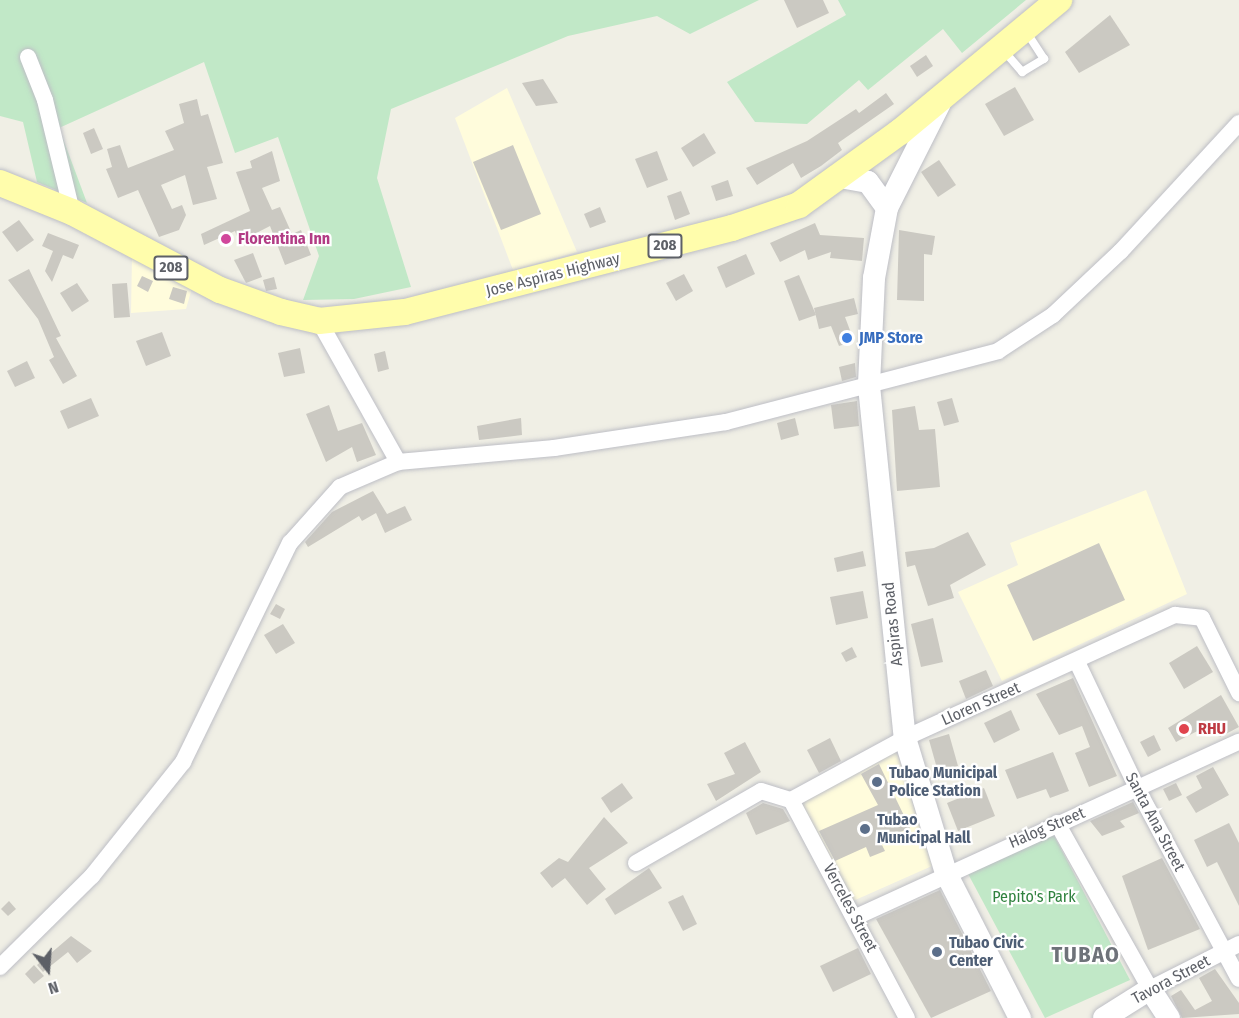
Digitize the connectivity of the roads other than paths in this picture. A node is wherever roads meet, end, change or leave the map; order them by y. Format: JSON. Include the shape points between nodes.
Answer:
{"nodes":[{"id":1,"x":1059,"y":0,"type":"edge"},
{"id":2,"x":1024,"y":29,"type":"junction"},
{"id":3,"x":1001,"y":48,"type":"junction"},
{"id":4,"x":28,"y":57,"type":"dead end"},
{"id":5,"x":944,"y":97,"type":"junction"},
{"id":6,"x":1239,"y":123,"type":"edge"},
{"id":7,"x":840,"y":177,"type":"junction"},
{"id":8,"x":0,"y":183,"type":"edge"},
{"id":9,"x":887,"y":208,"type":"junction"},
{"id":10,"x":72,"y":212,"type":"junction"},
{"id":11,"x":319,"y":321,"type":"junction"},
{"id":12,"x":869,"y":386,"type":"junction"},
{"id":13,"x":398,"y":462,"type":"junction"},
{"id":14,"x":1077,"y":662,"type":"junction"},
{"id":15,"x":1239,"y":693,"type":"edge"},
{"id":16,"x":905,"y":738,"type":"junction"},
{"id":17,"x":1239,"y":742,"type":"edge"},
{"id":18,"x":1138,"y":790,"type":"junction"},
{"id":19,"x":791,"y":800,"type":"junction"},
{"id":20,"x":1057,"y":823,"type":"junction"},
{"id":21,"x":636,"y":863,"type":"dead end"},
{"id":22,"x":946,"y":873,"type":"junction"},
{"id":23,"x":856,"y":917,"type":"junction"},
{"id":24,"x":1239,"y":944,"type":"edge"},
{"id":25,"x":1224,"y":951,"type":"junction"},
{"id":26,"x":0,"y":967,"type":"edge"},
{"id":27,"x":1239,"y":979,"type":"edge"},
{"id":28,"x":1150,"y":989,"type":"junction"},
{"id":29,"x":907,"y":1018,"type":"edge"},
{"id":30,"x":1020,"y":1018,"type":"edge"},
{"id":31,"x":1104,"y":1018,"type":"edge"},
{"id":32,"x":1169,"y":1018,"type":"edge"}],
"edges":[{"from":1,"to":2,"type":"main road","name":"Jose Aspiras Highway","number":"208"},
{"from":2,"to":3,"type":"main road","name":"Jose Aspiras Highway","number":"208"},
{"from":2,"to":3,"type":"lane","via":[[1044,59],[1022,72]]},
{"from":3,"to":5,"type":"main road","name":"Jose Aspiras Highway","number":"208"},
{"from":4,"to":10,"type":"street","via":[[45,100]]},
{"from":5,"to":7,"type":"main road","name":"Jose Aspiras Highway","number":"208"},
{"from":5,"to":9,"type":"main road","name":"Aspiras Road"},
{"from":6,"to":12,"type":"street","via":[[1121,251],[1024,338],[973,360]]},
{"from":7,"to":9,"type":"main road","via":[[868,182]]},
{"from":7,"to":11,"type":"main road","name":"Jose Aspiras Highway","number":"208","via":[[799,205],[732,228],[405,312]]},
{"from":8,"to":10,"type":"main road","name":"Jose Aspiras Highway","number":"208"},
{"from":9,"to":12,"type":"main road","name":"Aspiras Road","via":[[874,278]]},
{"from":10,"to":11,"type":"main road","name":"Jose Aspiras Highway","number":"208","via":[[220,290]]},
{"from":11,"to":13,"type":"street"},
{"from":12,"to":13,"type":"street","via":[[684,428]]},
{"from":12,"to":16,"type":"main road","name":"Aspiras Road"},
{"from":13,"to":26,"type":"street","via":[[340,487],[311,514],[290,543],[183,762],[108,858]]},
{"from":14,"to":15,"type":"street","name":"Lloren Street","via":[[1175,615],[1202,618]]},
{"from":14,"to":16,"type":"street","name":"Lloren Street"},
{"from":14,"to":18,"type":"street","name":"Santa Ana Street"},
{"from":16,"to":19,"type":"street","name":"Lloren Street"},
{"from":16,"to":22,"type":"main road","name":"Aspiras Road"},
{"from":17,"to":18,"type":"street","name":"Halog Street"},
{"from":18,"to":20,"type":"street","name":"Halog Street"},
{"from":18,"to":25,"type":"street","name":"Santa Ana Street"},
{"from":19,"to":21,"type":"street","via":[[761,791]]},
{"from":19,"to":23,"type":"street","name":"Verceles Street"},
{"from":20,"to":22,"type":"street","name":"Halog Street"},
{"from":20,"to":28,"type":"street"},
{"from":22,"to":23,"type":"street","name":"Halog Street"},
{"from":22,"to":30,"type":"main road","name":"Aspiras Road"},
{"from":23,"to":29,"type":"street","name":"Verceles Street"},
{"from":24,"to":25,"type":"street","name":"Tavora Street"},
{"from":25,"to":27,"type":"street","name":"Santa Ana Street"},
{"from":25,"to":28,"type":"street","name":"Tavora Street"},
{"from":28,"to":31,"type":"main road","name":"Tavora Street"},
{"from":28,"to":32,"type":"main road"}]}
